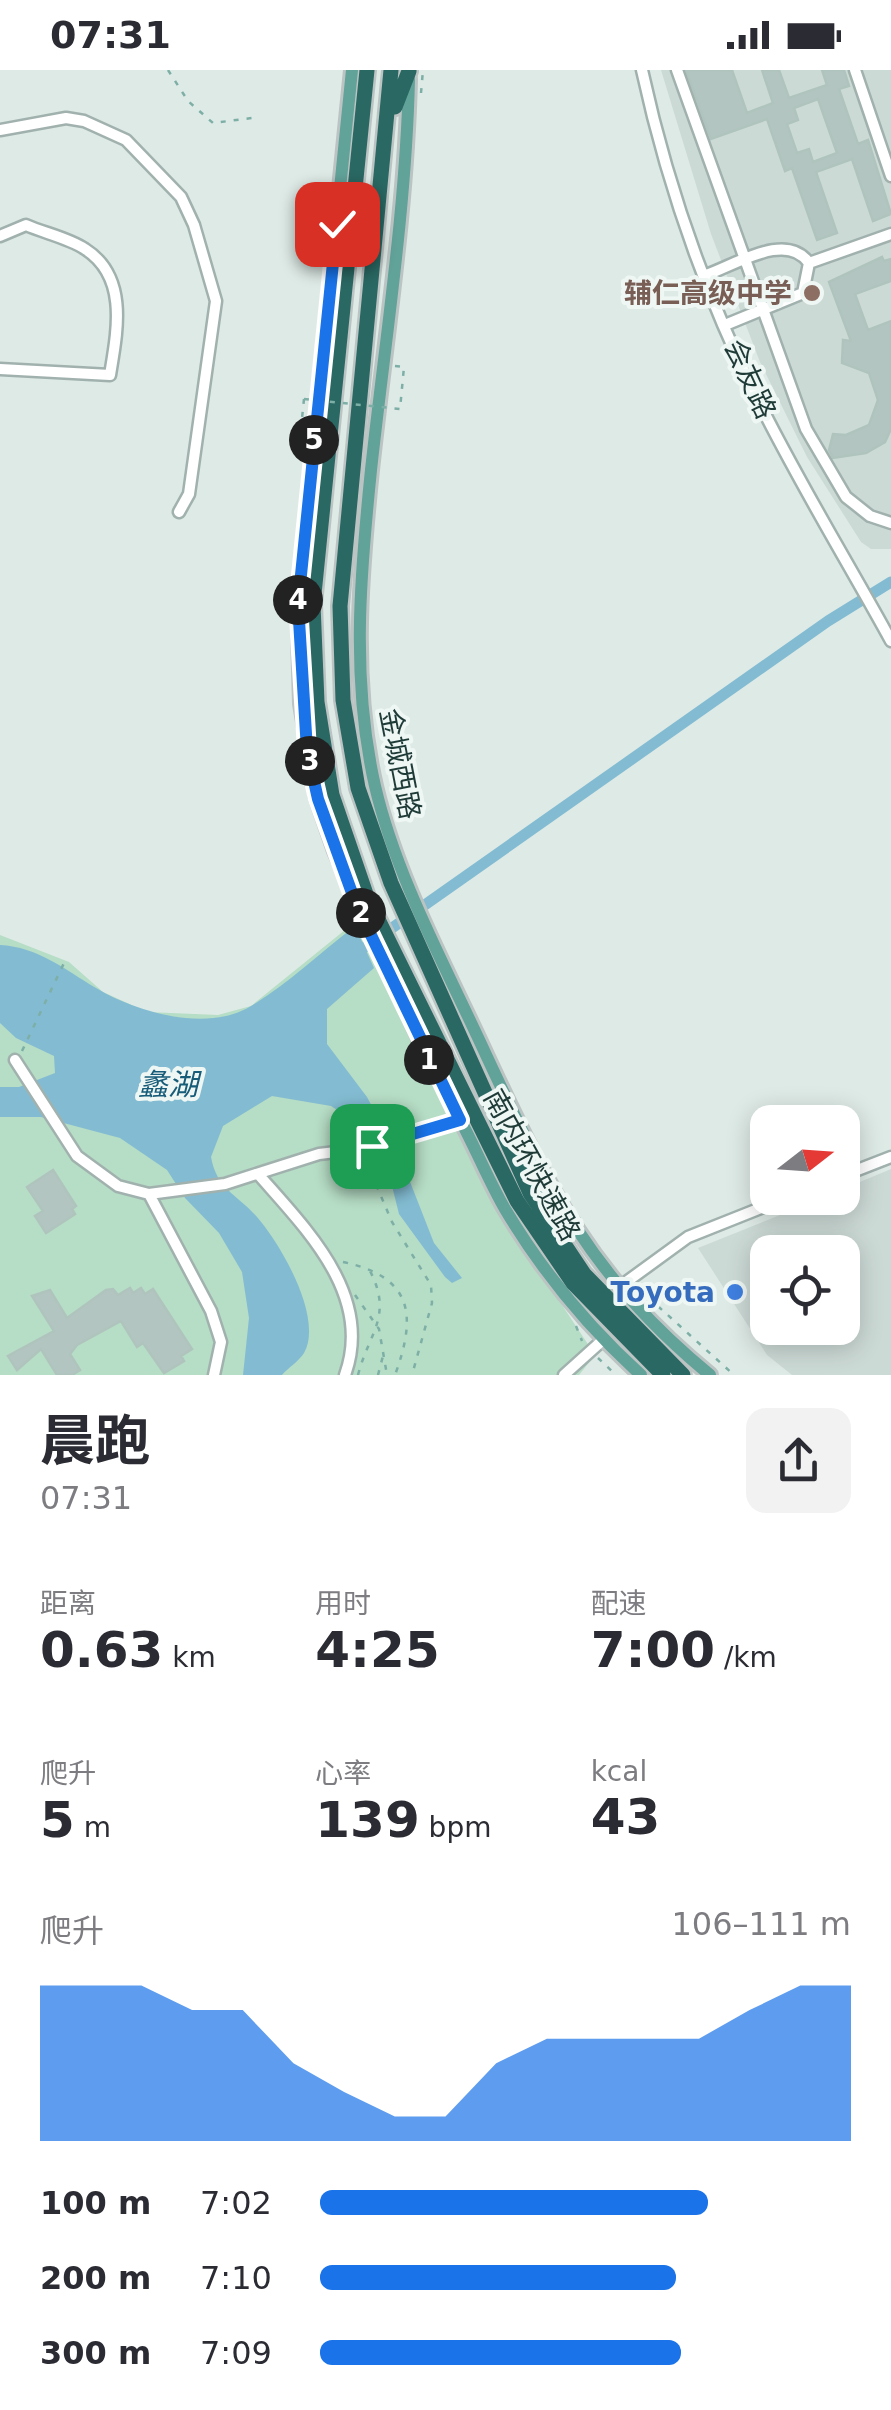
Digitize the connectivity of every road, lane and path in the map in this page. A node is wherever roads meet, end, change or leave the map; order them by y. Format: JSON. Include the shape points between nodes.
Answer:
{"nodes":[{"id":1,"x":168,"y":70,"type":"edge"},
{"id":2,"x":352,"y":70,"type":"edge"},
{"id":3,"x":368,"y":70,"type":"edge"},
{"id":4,"x":391,"y":70,"type":"edge"},
{"id":5,"x":410,"y":70,"type":"edge"},
{"id":6,"x":423,"y":70,"type":"edge"},
{"id":7,"x":642,"y":70,"type":"edge"},
{"id":8,"x":677,"y":70,"type":"edge"},
{"id":9,"x":855,"y":70,"type":"edge"},
{"id":10,"x":420,"y":106,"type":"dead end"},
{"id":11,"x":252,"y":118,"type":"dead end"},
{"id":12,"x":390,"y":120,"type":"junction"},
{"id":13,"x":0,"y":130,"type":"edge"},
{"id":14,"x":891,"y":176,"type":"edge"},
{"id":15,"x":891,"y":234,"type":"edge"},
{"id":16,"x":0,"y":236,"type":"edge"},
{"id":17,"x":745,"y":261,"type":"junction"},
{"id":18,"x":809,"y":263,"type":"junction"},
{"id":19,"x":706,"y":275,"type":"junction"},
{"id":20,"x":762,"y":310,"type":"junction"},
{"id":21,"x":725,"y":325,"type":"junction"},
{"id":22,"x":394,"y":366,"type":"dead end"},
{"id":23,"x":0,"y":369,"type":"edge"},
{"id":24,"x":390,"y":405,"type":"dead end"},
{"id":25,"x":388,"y":424,"type":"dead end"},
{"id":26,"x":314,"y":440,"type":"junction"},
{"id":27,"x":179,"y":512,"type":"dead end"},
{"id":28,"x":891,"y":522,"type":"edge"},
{"id":29,"x":891,"y":642,"type":"edge"},
{"id":30,"x":398,"y":879,"type":"junction"},
{"id":31,"x":362,"y":901,"type":"junction"},
{"id":32,"x":431,"y":954,"type":"junction"},
{"id":33,"x":64,"y":963,"type":"dead end"},
{"id":34,"x":396,"y":976,"type":"junction"},
{"id":35,"x":18,"y":1055,"type":"joint"},
{"id":36,"x":460,"y":1120,"type":"junction"},
{"id":37,"x":509,"y":1146,"type":"junction"},
{"id":38,"x":366,"y":1147,"type":"junction"},
{"id":39,"x":891,"y":1158,"type":"edge"},
{"id":40,"x":860,"y":1169,"type":"edge"},
{"id":41,"x":258,"y":1174,"type":"junction"},
{"id":42,"x":150,"y":1194,"type":"junction"},
{"id":43,"x":750,"y":1212,"type":"edge"},
{"id":44,"x":572,"y":1228,"type":"junction"},
{"id":45,"x":330,"y":1260,"type":"junction"},
{"id":46,"x":368,"y":1268,"type":"junction"},
{"id":47,"x":624,"y":1284,"type":"junction"},
{"id":48,"x":341,"y":1286,"type":"junction"},
{"id":49,"x":379,"y":1329,"type":"junction"},
{"id":50,"x":604,"y":1339,"type":"junction"},
{"id":51,"x":384,"y":1351,"type":"junction"},
{"id":52,"x":214,"y":1375,"type":"edge"},
{"id":53,"x":345,"y":1375,"type":"edge"},
{"id":54,"x":358,"y":1375,"type":"edge"},
{"id":55,"x":378,"y":1375,"type":"edge"},
{"id":56,"x":387,"y":1375,"type":"edge"},
{"id":57,"x":394,"y":1375,"type":"edge"},
{"id":58,"x":412,"y":1375,"type":"edge"},
{"id":59,"x":564,"y":1375,"type":"edge"},
{"id":60,"x":641,"y":1375,"type":"edge"},
{"id":61,"x":662,"y":1375,"type":"edge"},
{"id":62,"x":683,"y":1375,"type":"edge"},
{"id":63,"x":710,"y":1375,"type":"edge"},
{"id":64,"x":734,"y":1375,"type":"edge"}],
"edges":[{"from":1,"to":11,"type":"path","via":[[214,124]]},
{"from":2,"to":26,"type":"main road"},
{"from":3,"to":31,"type":"highway","name":"南内环快速路","via":[[313,636],[332,795]]},
{"from":4,"to":12,"type":"highway","name":"南内环快速路"},
{"from":5,"to":12,"type":"highway"},
{"from":5,"to":30,"type":"main road","name":"金城西路","via":[[358,636],[375,784]]},
{"from":6,"to":10,"type":"path"},
{"from":7,"to":19,"type":"street","name":"会友路"},
{"from":8,"to":17,"type":"street"},
{"from":9,"to":14,"type":"street"},
{"from":12,"to":30,"type":"highway","name":"南内环快速路","via":[[340,650],[358,788]]},
{"from":13,"to":27,"type":"street","via":[[66,118],[126,140],[180,198],[194,225],[216,301],[189,494]]},
{"from":15,"to":18,"type":"street"},
{"from":16,"to":23,"type":"street","via":[[26,225],[87,250],[112,280],[120,319],[110,374]]},
{"from":17,"to":18,"type":"street","via":[[788,246]]},
{"from":17,"to":19,"type":"street"},
{"from":17,"to":20,"type":"street"},
{"from":18,"to":20,"type":"street","via":[[803,293]]},
{"from":19,"to":21,"type":"street","name":"会友路"},
{"from":20,"to":21,"type":"street"},
{"from":20,"to":28,"type":"street","via":[[829,472],[858,508]]},
{"from":21,"to":29,"type":"street","name":"会友路","via":[[762,408]]},
{"from":22,"to":26,"type":"path","bridge":true,"via":[[404,367],[400,409],[304,399],[300,438]]},
{"from":24,"to":25,"type":"path"},
{"from":26,"to":31,"type":"main road","via":[[298,604],[302,704],[318,799]]},
{"from":30,"to":32,"type":"highway","name":"南内环快速路"},
{"from":31,"to":34,"type":"highway","name":"南内环快速路"},
{"from":32,"to":37,"type":"highway","name":"南内环快速路"},
{"from":32,"to":44,"type":"main road"},
{"from":33,"to":35,"type":"path"},
{"from":34,"to":36,"type":"highway"},
{"from":34,"to":61,"type":"highway","name":"南内环快速路","via":[[546,1246],[604,1319]]},
{"from":35,"to":42,"type":"street","via":[[78,1156],[118,1186]]},
{"from":36,"to":38,"type":"street"},
{"from":36,"to":50,"type":"main road","via":[[524,1239]]},
{"from":37,"to":44,"type":"highway"},
{"from":37,"to":62,"type":"highway","name":"南内环快速路","via":[[530,1193],[584,1274]]},
{"from":38,"to":41,"type":"street"},
{"from":38,"to":58,"type":"path","via":[[392,1222],[430,1286],[432,1303]]},
{"from":39,"to":40,"type":"street"},
{"from":41,"to":42,"type":"street"},
{"from":41,"to":45,"type":"street"},
{"from":42,"to":52,"type":"street","via":[[211,1310],[220,1342]]},
{"from":43,"to":47,"type":"street","via":[[688,1237]]},
{"from":44,"to":47,"type":"main road"},
{"from":45,"to":46,"type":"path"},
{"from":45,"to":48,"type":"street"},
{"from":46,"to":49,"type":"path","via":[[380,1298]]},
{"from":46,"to":57,"type":"path","via":[[393,1284],[408,1313]]},
{"from":47,"to":63,"type":"main road"},
{"from":47,"to":64,"type":"path"},
{"from":48,"to":49,"type":"path","via":[[364,1304]]},
{"from":48,"to":53,"type":"street","via":[[352,1334]]},
{"from":49,"to":51,"type":"path"},
{"from":49,"to":54,"type":"path"},
{"from":50,"to":59,"type":"street"},
{"from":50,"to":60,"type":"main road"},
{"from":51,"to":55,"type":"path"},
{"from":51,"to":56,"type":"path"}]}
